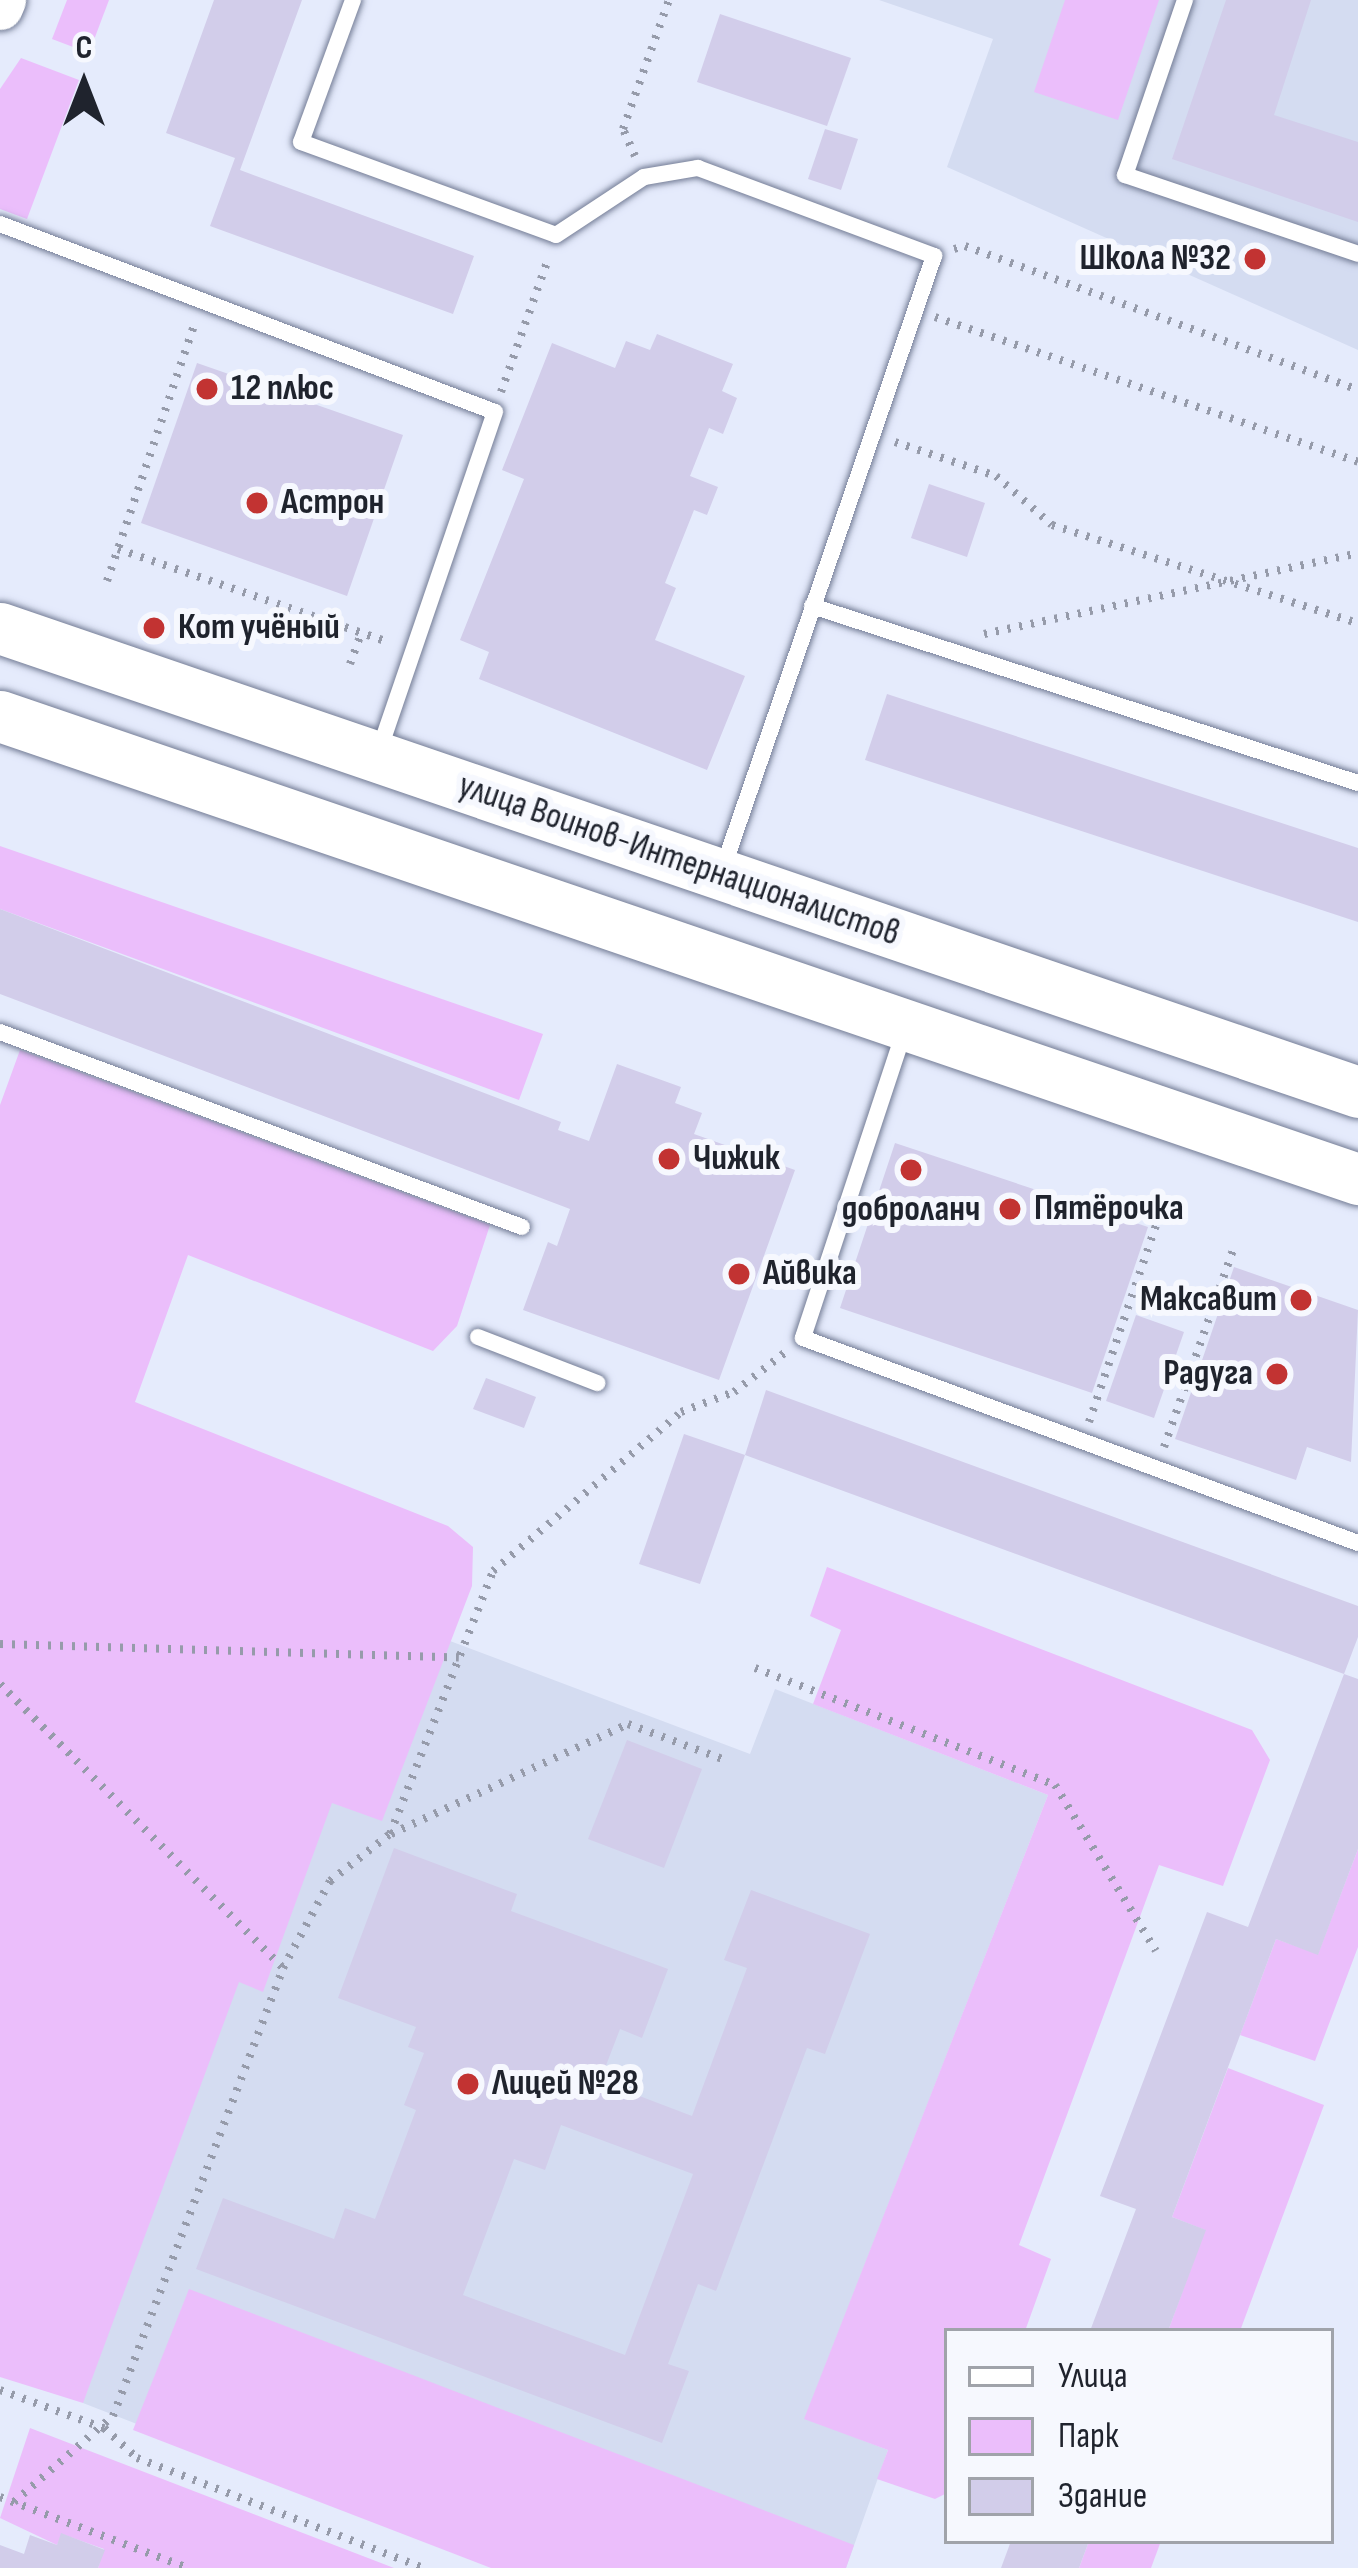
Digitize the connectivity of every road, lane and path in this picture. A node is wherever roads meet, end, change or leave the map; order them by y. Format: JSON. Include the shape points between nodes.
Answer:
{"nodes":[{"id":1,"x":353,"y":0,"type":"edge"},
{"id":2,"x":669,"y":0,"type":"edge"},
{"id":3,"x":1185,"y":0,"type":"edge"},
{"id":4,"x":644,"y":177,"type":"junction"},
{"id":5,"x":0,"y":224,"type":"edge"},
{"id":6,"x":556,"y":235,"type":"junction"},
{"id":7,"x":1358,"y":254,"type":"edge"},
{"id":8,"x":934,"y":256,"type":"junction"},
{"id":9,"x":202,"y":301,"type":"junction"},
{"id":10,"x":916,"y":311,"type":"junction"},
{"id":11,"x":1358,"y":390,"type":"edge"},
{"id":12,"x":495,"y":412,"type":"junction"},
{"id":13,"x":872,"y":434,"type":"junction"},
{"id":14,"x":1358,"y":461,"type":"edge"},
{"id":15,"x":118,"y":549,"type":"junction"},
{"id":16,"x":1358,"y":553,"type":"edge"},
{"id":17,"x":107,"y":581,"type":"dead end"},
{"id":18,"x":1226,"y":581,"type":"junction"},
{"id":19,"x":812,"y":606,"type":"junction"},
{"id":20,"x":1358,"y":623,"type":"edge"},
{"id":21,"x":0,"y":628,"type":"edge"},
{"id":22,"x":361,"y":633,"type":"junction"},
{"id":23,"x":932,"y":645,"type":"junction"},
{"id":24,"x":413,"y":651,"type":"junction"},
{"id":25,"x":350,"y":664,"type":"dead end"},
{"id":26,"x":0,"y":716,"type":"edge"},
{"id":27,"x":377,"y":757,"type":"junction"},
{"id":28,"x":1358,"y":783,"type":"edge"},
{"id":29,"x":720,"y":874,"type":"junction"},
{"id":30,"x":906,"y":1025,"type":"junction"},
{"id":31,"x":0,"y":1032,"type":"edge"},
{"id":32,"x":1358,"y":1092,"type":"edge"},
{"id":33,"x":1358,"y":1179,"type":"edge"},
{"id":34,"x":1158,"y":1219,"type":"dead end"},
{"id":35,"x":522,"y":1227,"type":"dead end"},
{"id":36,"x":1235,"y":1244,"type":"dead end"},
{"id":37,"x":478,"y":1337,"type":"dead end"},
{"id":38,"x":803,"y":1338,"type":"junction"},
{"id":39,"x":598,"y":1383,"type":"dead end"},
{"id":40,"x":1082,"y":1441,"type":"junction"},
{"id":41,"x":1157,"y":1469,"type":"junction"},
{"id":42,"x":1358,"y":1543,"type":"edge"},
{"id":43,"x":0,"y":1644,"type":"edge"},
{"id":44,"x":459,"y":1658,"type":"junction"},
{"id":45,"x":755,"y":1668,"type":"dead end"},
{"id":46,"x":0,"y":1684,"type":"edge"},
{"id":47,"x":722,"y":1759,"type":"dead end"},
{"id":48,"x":390,"y":1834,"type":"junction"},
{"id":49,"x":1156,"y":1952,"type":"dead end"},
{"id":50,"x":283,"y":1968,"type":"junction"},
{"id":51,"x":0,"y":2390,"type":"edge"},
{"id":52,"x":104,"y":2428,"type":"junction"},
{"id":53,"x":0,"y":2497,"type":"edge"},
{"id":54,"x":14,"y":2502,"type":"junction"},
{"id":55,"x":188,"y":2568,"type":"edge"},
{"id":56,"x":422,"y":2568,"type":"edge"}],
"edges":[{"from":1,"to":6,"type":"lane","via":[[301,142]]},
{"from":2,"to":4,"type":"path","via":[[623,129]]},
{"from":3,"to":7,"type":"lane","via":[[1125,175]]},
{"from":4,"to":6,"type":"lane"},
{"from":4,"to":8,"type":"lane","via":[[698,168]]},
{"from":5,"to":9,"type":"lane"},
{"from":6,"to":12,"type":"path"},
{"from":8,"to":10,"type":"lane"},
{"from":8,"to":11,"type":"path","via":[[965,246]]},
{"from":9,"to":12,"type":"lane"},
{"from":9,"to":15,"type":"path"},
{"from":10,"to":13,"type":"lane"},
{"from":10,"to":14,"type":"path"},
{"from":12,"to":24,"type":"lane"},
{"from":13,"to":18,"type":"path","via":[[997,476],[1052,525]]},
{"from":13,"to":19,"type":"lane"},
{"from":15,"to":17,"type":"path"},
{"from":15,"to":22,"type":"path"},
{"from":16,"to":18,"type":"path"},
{"from":18,"to":20,"type":"path"},
{"from":18,"to":23,"type":"path"},
{"from":19,"to":23,"type":"lane"},
{"from":19,"to":29,"type":"lane"},
{"from":21,"to":27,"type":"main road","name":"улица Воинов-Интернационалистов"},
{"from":22,"to":24,"type":"path"},
{"from":22,"to":25,"type":"path"},
{"from":23,"to":28,"type":"lane"},
{"from":24,"to":27,"type":"lane"},
{"from":26,"to":30,"type":"main road"},
{"from":27,"to":29,"type":"main road","name":"улица Воинов-Интернационалистов"},
{"from":29,"to":32,"type":"main road","name":"улица Воинов-Интернационалистов"},
{"from":30,"to":33,"type":"main road"},
{"from":30,"to":38,"type":"lane"},
{"from":31,"to":35,"type":"lane"},
{"from":34,"to":40,"type":"path"},
{"from":36,"to":41,"type":"path"},
{"from":37,"to":39,"type":"lane"},
{"from":38,"to":40,"type":"lane"},
{"from":38,"to":44,"type":"path","via":[[734,1392],[681,1412],[493,1570]]},
{"from":40,"to":41,"type":"lane"},
{"from":41,"to":42,"type":"lane"},
{"from":43,"to":44,"type":"path"},
{"from":44,"to":48,"type":"path"},
{"from":45,"to":49,"type":"path","via":[[1055,1785]]},
{"from":46,"to":50,"type":"path"},
{"from":47,"to":48,"type":"path","via":[[628,1724]]},
{"from":48,"to":50,"type":"path","via":[[330,1881]]},
{"from":50,"to":52,"type":"path"},
{"from":51,"to":52,"type":"path"},
{"from":52,"to":54,"type":"path"},
{"from":52,"to":56,"type":"path","via":[[137,2458]]},
{"from":53,"to":54,"type":"path"},
{"from":54,"to":55,"type":"path"}]}
